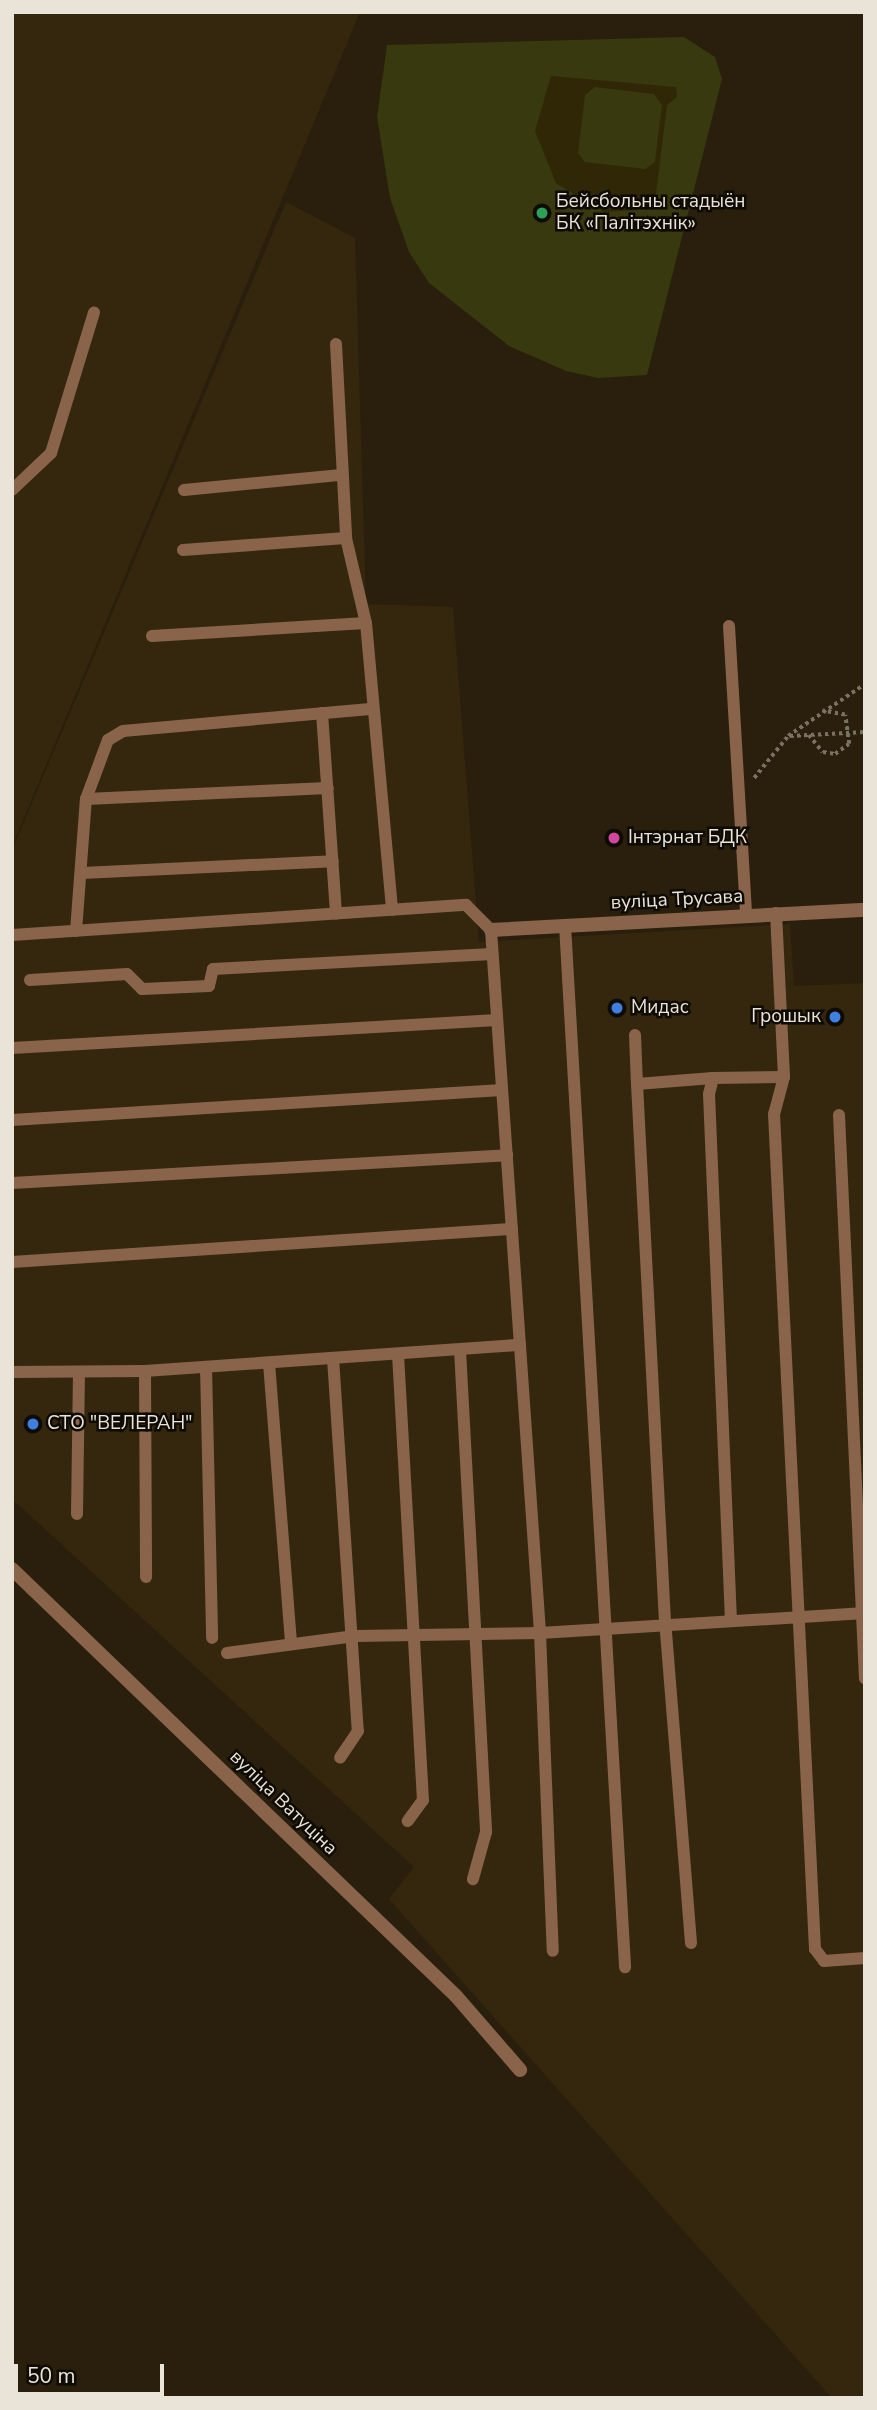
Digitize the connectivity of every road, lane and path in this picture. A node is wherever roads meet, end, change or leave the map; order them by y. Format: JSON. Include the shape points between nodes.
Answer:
{"nodes":[{"id":1,"x":94,"y":312,"type":"dead end"},
{"id":2,"x":336,"y":344,"type":"dead end"},
{"id":3,"x":341,"y":475,"type":"junction"},
{"id":4,"x":12,"y":490,"type":"edge"},
{"id":5,"x":184,"y":490,"type":"dead end"},
{"id":6,"x":345,"y":538,"type":"junction"},
{"id":7,"x":183,"y":550,"type":"dead end"},
{"id":8,"x":366,"y":624,"type":"junction"},
{"id":9,"x":729,"y":626,"type":"dead end"},
{"id":10,"x":152,"y":636,"type":"dead end"},
{"id":11,"x":865,"y":684,"type":"edge"},
{"id":12,"x":370,"y":709,"type":"junction"},
{"id":13,"x":821,"y":711,"type":"junction"},
{"id":14,"x":322,"y":713,"type":"junction"},
{"id":15,"x":865,"y":732,"type":"edge"},
{"id":16,"x":851,"y":733,"type":"junction"},
{"id":17,"x":809,"y":735,"type":"junction"},
{"id":18,"x":788,"y":736,"type":"junction"},
{"id":19,"x":328,"y":788,"type":"junction"},
{"id":20,"x":740,"y":796,"type":"junction"},
{"id":21,"x":86,"y":799,"type":"junction"},
{"id":22,"x":333,"y":861,"type":"junction"},
{"id":23,"x":82,"y":873,"type":"junction"},
{"id":24,"x":392,"y":910,"type":"junction"},
{"id":25,"x":865,"y":910,"type":"edge"},
{"id":26,"x":337,"y":914,"type":"junction"},
{"id":27,"x":776,"y":914,"type":"junction"},
{"id":28,"x":746,"y":915,"type":"junction"},
{"id":29,"x":565,"y":925,"type":"junction"},
{"id":30,"x":491,"y":930,"type":"junction"},
{"id":31,"x":76,"y":931,"type":"junction"},
{"id":32,"x":12,"y":935,"type":"edge"},
{"id":33,"x":492,"y":954,"type":"junction"},
{"id":34,"x":30,"y":980,"type":"dead end"},
{"id":35,"x":497,"y":1020,"type":"junction"},
{"id":36,"x":635,"y":1035,"type":"dead end"},
{"id":37,"x":12,"y":1048,"type":"edge"},
{"id":38,"x":784,"y":1077,"type":"junction"},
{"id":39,"x":713,"y":1078,"type":"junction"},
{"id":40,"x":637,"y":1084,"type":"junction"},
{"id":41,"x":502,"y":1090,"type":"junction"},
{"id":42,"x":839,"y":1115,"type":"dead end"},
{"id":43,"x":12,"y":1120,"type":"edge"},
{"id":44,"x":507,"y":1156,"type":"junction"},
{"id":45,"x":12,"y":1183,"type":"edge"},
{"id":46,"x":512,"y":1229,"type":"junction"},
{"id":47,"x":12,"y":1262,"type":"edge"},
{"id":48,"x":520,"y":1345,"type":"junction"},
{"id":49,"x":460,"y":1350,"type":"junction"},
{"id":50,"x":398,"y":1354,"type":"junction"},
{"id":51,"x":333,"y":1359,"type":"junction"},
{"id":52,"x":269,"y":1363,"type":"junction"},
{"id":53,"x":206,"y":1367,"type":"junction"},
{"id":54,"x":145,"y":1371,"type":"junction"},
{"id":55,"x":12,"y":1372,"type":"edge"},
{"id":56,"x":79,"y":1372,"type":"junction"},
{"id":57,"x":77,"y":1514,"type":"dead end"},
{"id":58,"x":12,"y":1569,"type":"edge"},
{"id":59,"x":146,"y":1577,"type":"dead end"},
{"id":60,"x":863,"y":1614,"type":"edge"},
{"id":61,"x":795,"y":1619,"type":"junction"},
{"id":62,"x":731,"y":1621,"type":"junction"},
{"id":63,"x":665,"y":1622,"type":"junction"},
{"id":64,"x":601,"y":1628,"type":"junction"},
{"id":65,"x":540,"y":1633,"type":"junction"},
{"id":66,"x":476,"y":1635,"type":"junction"},
{"id":67,"x":355,"y":1636,"type":"junction"},
{"id":68,"x":212,"y":1638,"type":"dead end"},
{"id":69,"x":412,"y":1639,"type":"junction"},
{"id":70,"x":291,"y":1644,"type":"junction"},
{"id":71,"x":227,"y":1653,"type":"dead end"},
{"id":72,"x":865,"y":1678,"type":"edge"},
{"id":73,"x":340,"y":1758,"type":"dead end"},
{"id":74,"x":408,"y":1821,"type":"dead end"},
{"id":75,"x":473,"y":1879,"type":"dead end"},
{"id":76,"x":691,"y":1943,"type":"dead end"},
{"id":77,"x":553,"y":1951,"type":"dead end"},
{"id":78,"x":865,"y":1958,"type":"edge"},
{"id":79,"x":625,"y":1967,"type":"dead end"},
{"id":80,"x":520,"y":2070,"type":"dead end"}],
"edges":[{"from":1,"to":4,"type":"lane","via":[[51,453]]},
{"from":2,"to":3,"type":"lane"},
{"from":3,"to":5,"type":"lane"},
{"from":3,"to":6,"type":"lane"},
{"from":6,"to":7,"type":"lane"},
{"from":6,"to":8,"type":"lane"},
{"from":8,"to":10,"type":"lane"},
{"from":8,"to":12,"type":"lane"},
{"from":9,"to":20,"type":"lane"},
{"from":11,"to":13,"type":"path"},
{"from":12,"to":14,"type":"lane"},
{"from":12,"to":24,"type":"lane"},
{"from":13,"to":16,"type":"path","via":[[845,715]]},
{"from":13,"to":18,"type":"path"},
{"from":14,"to":19,"type":"lane"},
{"from":14,"to":21,"type":"lane","via":[[123,731],[108,740]]},
{"from":15,"to":16,"type":"path"},
{"from":16,"to":17,"type":"path"},
{"from":16,"to":17,"type":"path","via":[[835,754],[814,747]]},
{"from":17,"to":18,"type":"path"},
{"from":18,"to":20,"type":"path"},
{"from":19,"to":21,"type":"lane"},
{"from":19,"to":22,"type":"lane"},
{"from":20,"to":28,"type":"lane"},
{"from":21,"to":23,"type":"lane"},
{"from":22,"to":23,"type":"lane"},
{"from":22,"to":26,"type":"lane"},
{"from":23,"to":31,"type":"lane"},
{"from":24,"to":26,"type":"lane"},
{"from":24,"to":30,"type":"lane","via":[[466,905]]},
{"from":25,"to":27,"type":"street","name":"вуліца Трусава"},
{"from":26,"to":31,"type":"lane"},
{"from":27,"to":28,"type":"street","name":"вуліца Трусава"},
{"from":27,"to":38,"type":"lane"},
{"from":28,"to":29,"type":"street","name":"вуліца Трусава"},
{"from":29,"to":30,"type":"street","name":"вуліца Трусава"},
{"from":29,"to":64,"type":"lane"},
{"from":30,"to":33,"type":"lane"},
{"from":31,"to":32,"type":"lane"},
{"from":33,"to":34,"type":"lane","via":[[213,970],[209,986],[142,989],[127,974]]},
{"from":33,"to":35,"type":"lane"},
{"from":35,"to":37,"type":"lane"},
{"from":35,"to":41,"type":"lane"},
{"from":36,"to":40,"type":"lane"},
{"from":38,"to":39,"type":"lane"},
{"from":38,"to":61,"type":"lane","via":[[774,1114]]},
{"from":39,"to":40,"type":"lane"},
{"from":39,"to":62,"type":"lane"},
{"from":40,"to":63,"type":"lane"},
{"from":41,"to":43,"type":"lane"},
{"from":41,"to":44,"type":"lane"},
{"from":42,"to":60,"type":"lane"},
{"from":44,"to":45,"type":"lane"},
{"from":44,"to":46,"type":"lane"},
{"from":46,"to":47,"type":"lane"},
{"from":46,"to":48,"type":"lane"},
{"from":48,"to":49,"type":"lane"},
{"from":48,"to":65,"type":"lane"},
{"from":49,"to":50,"type":"lane"},
{"from":49,"to":66,"type":"lane"},
{"from":50,"to":51,"type":"lane"},
{"from":50,"to":69,"type":"lane"},
{"from":51,"to":52,"type":"lane"},
{"from":51,"to":67,"type":"lane"},
{"from":52,"to":53,"type":"lane"},
{"from":52,"to":70,"type":"lane"},
{"from":53,"to":54,"type":"lane"},
{"from":53,"to":68,"type":"lane"},
{"from":54,"to":56,"type":"lane"},
{"from":54,"to":59,"type":"lane"},
{"from":55,"to":56,"type":"lane"},
{"from":56,"to":57,"type":"lane"},
{"from":58,"to":80,"type":"street","name":"вуліца Ватуціна","via":[[456,1996]]},
{"from":60,"to":61,"type":"lane"},
{"from":60,"to":72,"type":"lane"},
{"from":61,"to":62,"type":"lane"},
{"from":61,"to":78,"type":"lane","via":[[814,1949],[824,1961]]},
{"from":62,"to":63,"type":"lane"},
{"from":63,"to":64,"type":"lane"},
{"from":63,"to":76,"type":"lane"},
{"from":64,"to":65,"type":"lane"},
{"from":64,"to":79,"type":"lane"},
{"from":65,"to":66,"type":"lane"},
{"from":65,"to":77,"type":"lane"},
{"from":66,"to":69,"type":"lane"},
{"from":66,"to":75,"type":"lane","via":[[486,1832]]},
{"from":67,"to":69,"type":"lane"},
{"from":67,"to":70,"type":"lane"},
{"from":67,"to":73,"type":"lane","via":[[358,1731]]},
{"from":69,"to":74,"type":"lane","via":[[422,1800]]},
{"from":70,"to":71,"type":"lane"}]}
